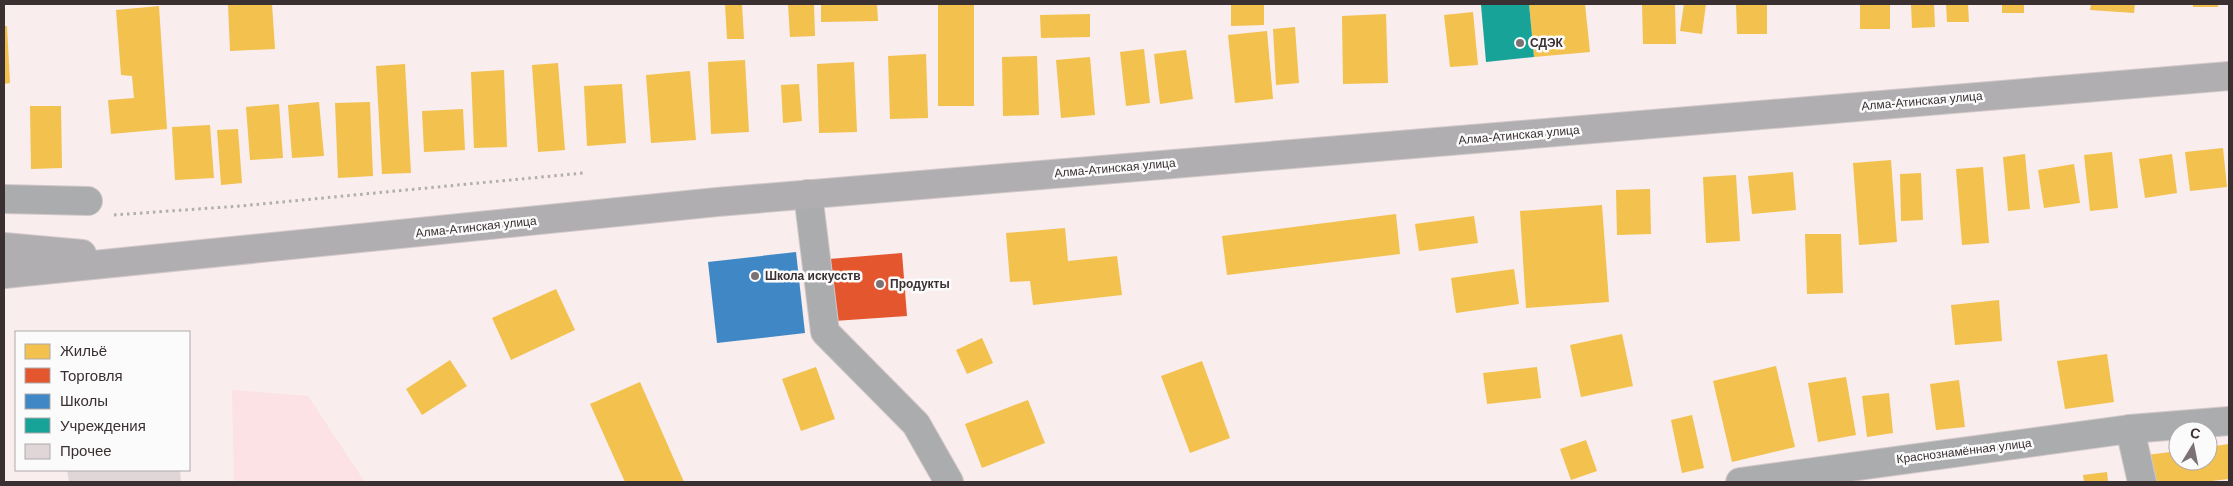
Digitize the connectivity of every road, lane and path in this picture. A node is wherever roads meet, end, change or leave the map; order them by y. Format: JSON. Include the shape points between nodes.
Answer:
{"nodes":[{"id":1,"x":2229,"y":76,"type":"edge"},
{"id":2,"x":583,"y":173,"type":"dead end"},
{"id":3,"x":808,"y":194,"type":"junction"},
{"id":4,"x":4,"y":199,"type":"edge"},
{"id":5,"x":97,"y":208,"type":"joint"},
{"id":6,"x":4,"y":247,"type":"edge"},
{"id":7,"x":143,"y":260,"type":"junction"},
{"id":8,"x":4,"y":274,"type":"edge"},
{"id":9,"x":2229,"y":421,"type":"edge"},
{"id":10,"x":2130,"y":429,"type":"junction"},
{"id":11,"x":1800,"y":477,"type":"edge"},
{"id":12,"x":949,"y":482,"type":"edge"},
{"id":13,"x":1740,"y":482,"type":"edge"},
{"id":14,"x":2142,"y":482,"type":"edge"}],
"edges":[{"from":1,"to":3,"type":"main road","name":"Алма-Атинская улица"},
{"from":2,"to":5,"type":"path","via":[[240,206]]},
{"from":3,"to":7,"type":"main road","name":"Алма-Атинская улица"},
{"from":3,"to":12,"type":"street","via":[[825,332],[916,424]]},
{"from":4,"to":5,"type":"street"},
{"from":6,"to":7,"type":"main road","name":"Алма-Атинская улица"},
{"from":7,"to":8,"type":"main road","name":"Алма-Атинская улица"},
{"from":9,"to":10,"type":"street","name":"Краснознамённая улица"},
{"from":10,"to":11,"type":"street","name":"Краснознамённая улица"},
{"from":10,"to":14,"type":"street"},
{"from":11,"to":13,"type":"street","name":"Краснознамённая улица"}]}
